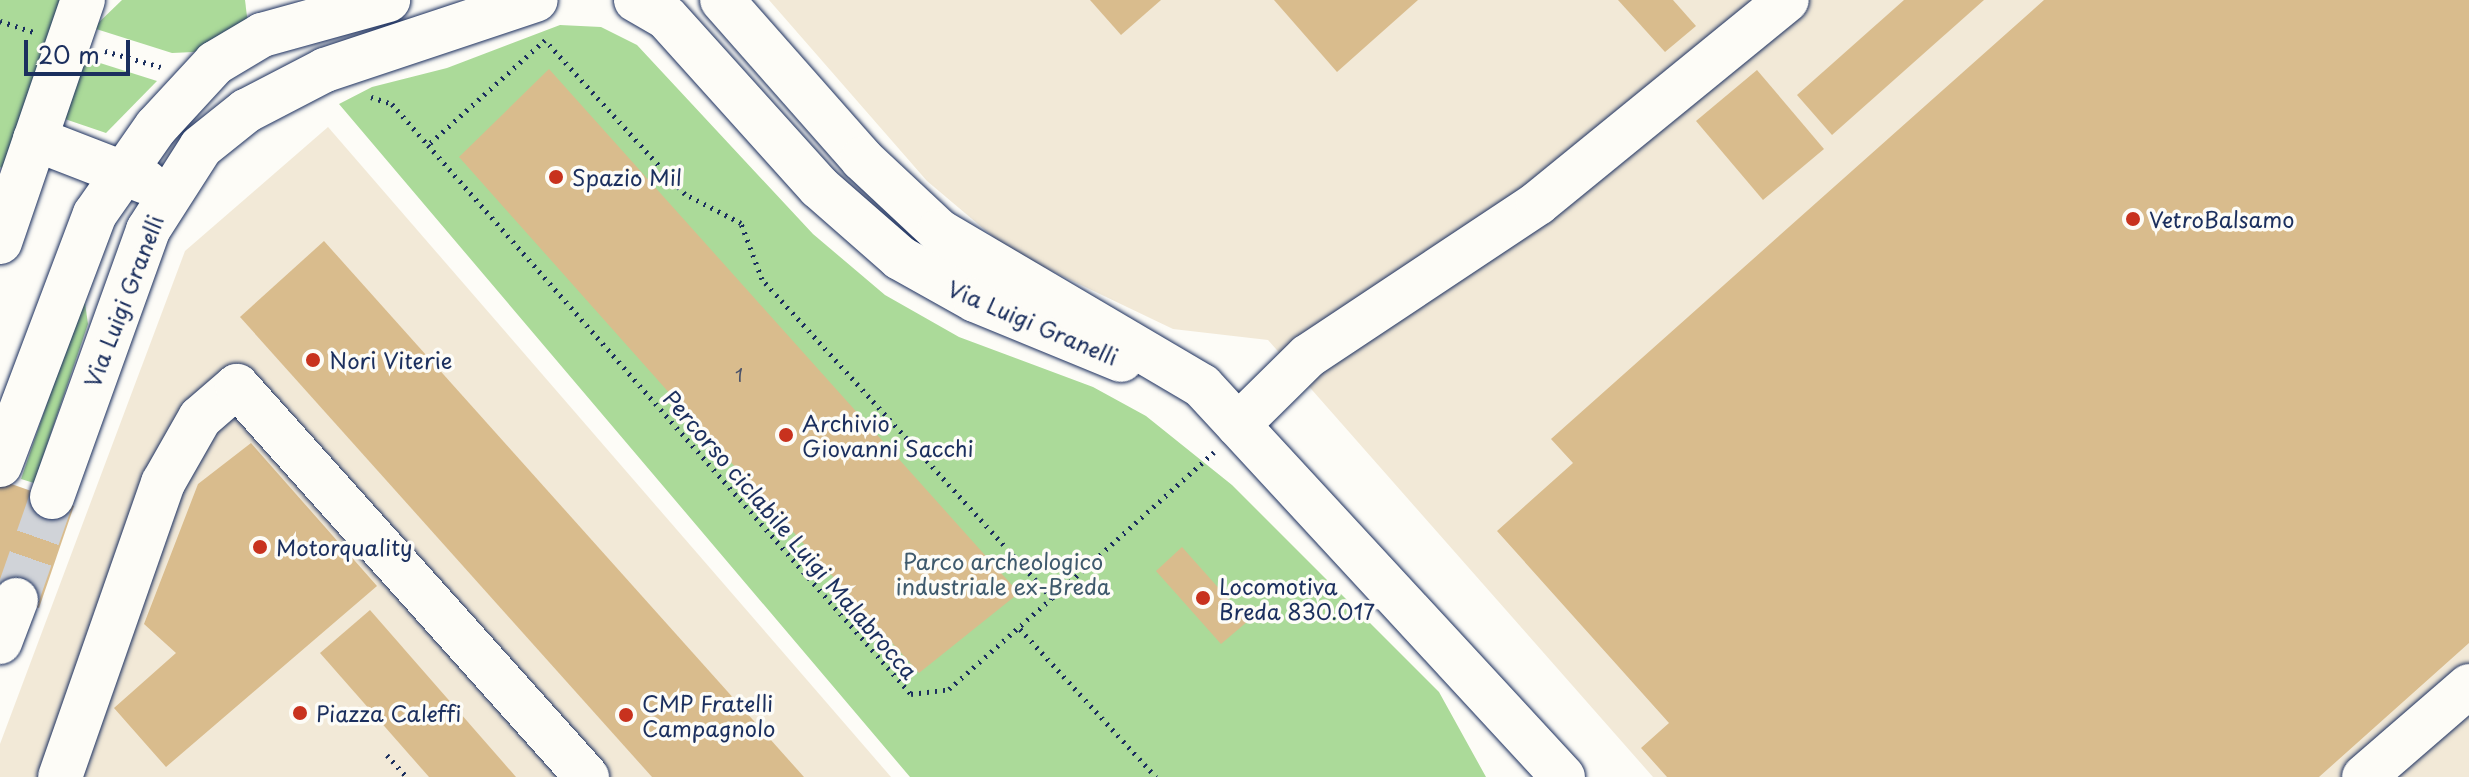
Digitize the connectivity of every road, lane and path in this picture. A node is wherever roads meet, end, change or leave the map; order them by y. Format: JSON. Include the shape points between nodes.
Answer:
{"nodes":[{"id":1,"x":83,"y":0,"type":"edge"},
{"id":2,"x":388,"y":0,"type":"edge"},
{"id":3,"x":536,"y":0,"type":"edge"},
{"id":4,"x":636,"y":0,"type":"edge"},
{"id":5,"x":722,"y":0,"type":"edge"},
{"id":6,"x":1787,"y":0,"type":"edge"},
{"id":7,"x":35,"y":139,"type":"junction"},
{"id":8,"x":120,"y":172,"type":"junction"},
{"id":9,"x":167,"y":191,"type":"junction"},
{"id":10,"x":0,"y":242,"type":"edge"},
{"id":11,"x":1238,"y":425,"type":"junction"},
{"id":12,"x":0,"y":465,"type":"edge"},
{"id":13,"x":52,"y":497,"type":"tunnel mouth"},
{"id":14,"x":1052,"y":598,"type":"junction"},
{"id":15,"x":16,"y":600,"type":"tunnel mouth"},
{"id":16,"x":1020,"y":629,"type":"junction"},
{"id":17,"x":0,"y":642,"type":"edge"},
{"id":18,"x":2461,"y":709,"type":"edge"},
{"id":19,"x":387,"y":755,"type":"dead end"},
{"id":20,"x":60,"y":777,"type":"edge"},
{"id":21,"x":407,"y":777,"type":"edge"},
{"id":22,"x":587,"y":777,"type":"edge"},
{"id":23,"x":1156,"y":777,"type":"edge"},
{"id":24,"x":1563,"y":777,"type":"edge"},
{"id":25,"x":2364,"y":777,"type":"edge"}],
"edges":[{"from":1,"to":7,"type":"street"},
{"from":2,"to":8,"type":"street","via":[[296,22],[229,54],[193,84]]},
{"from":3,"to":9,"type":"street","name":"Via Luigi Granelli","via":[[285,89],[214,134]]},
{"from":4,"to":11,"type":"street","name":"Via Luigi Granelli","via":[[666,17],[819,187],[900,258],[1009,316],[1129,363]]},
{"from":5,"to":11,"type":"street","name":"Via Luigi Granelli","via":[[855,151],[939,231],[1181,371]]},
{"from":6,"to":11,"type":"street","via":[[1538,203],[1308,356]]},
{"from":7,"to":8,"type":"street"},
{"from":7,"to":10,"type":"street"},
{"from":8,"to":9,"type":"street"},
{"from":8,"to":12,"type":"street","via":[[81,246]]},
{"from":9,"to":13,"type":"street","name":"Via Luigi Granelli"},
{"from":11,"to":14,"type":"path","via":[[1187,483]]},
{"from":11,"to":24,"type":"street","name":"Via Luigi Granelli"},
{"from":14,"to":16,"type":"path"},
{"from":14,"to":16,"type":"path","name":"Percorso ciclabile Luigi Malabrocca","via":[[762,279],[741,223],[685,194],[545,40],[428,145],[911,694],[949,689]]},
{"from":15,"to":17,"type":"street"},
{"from":16,"to":23,"type":"path"},
{"from":18,"to":25,"type":"street"},
{"from":19,"to":21,"type":"path"},
{"from":20,"to":22,"type":"street","via":[[163,483],[200,418],[237,386]]}]}
